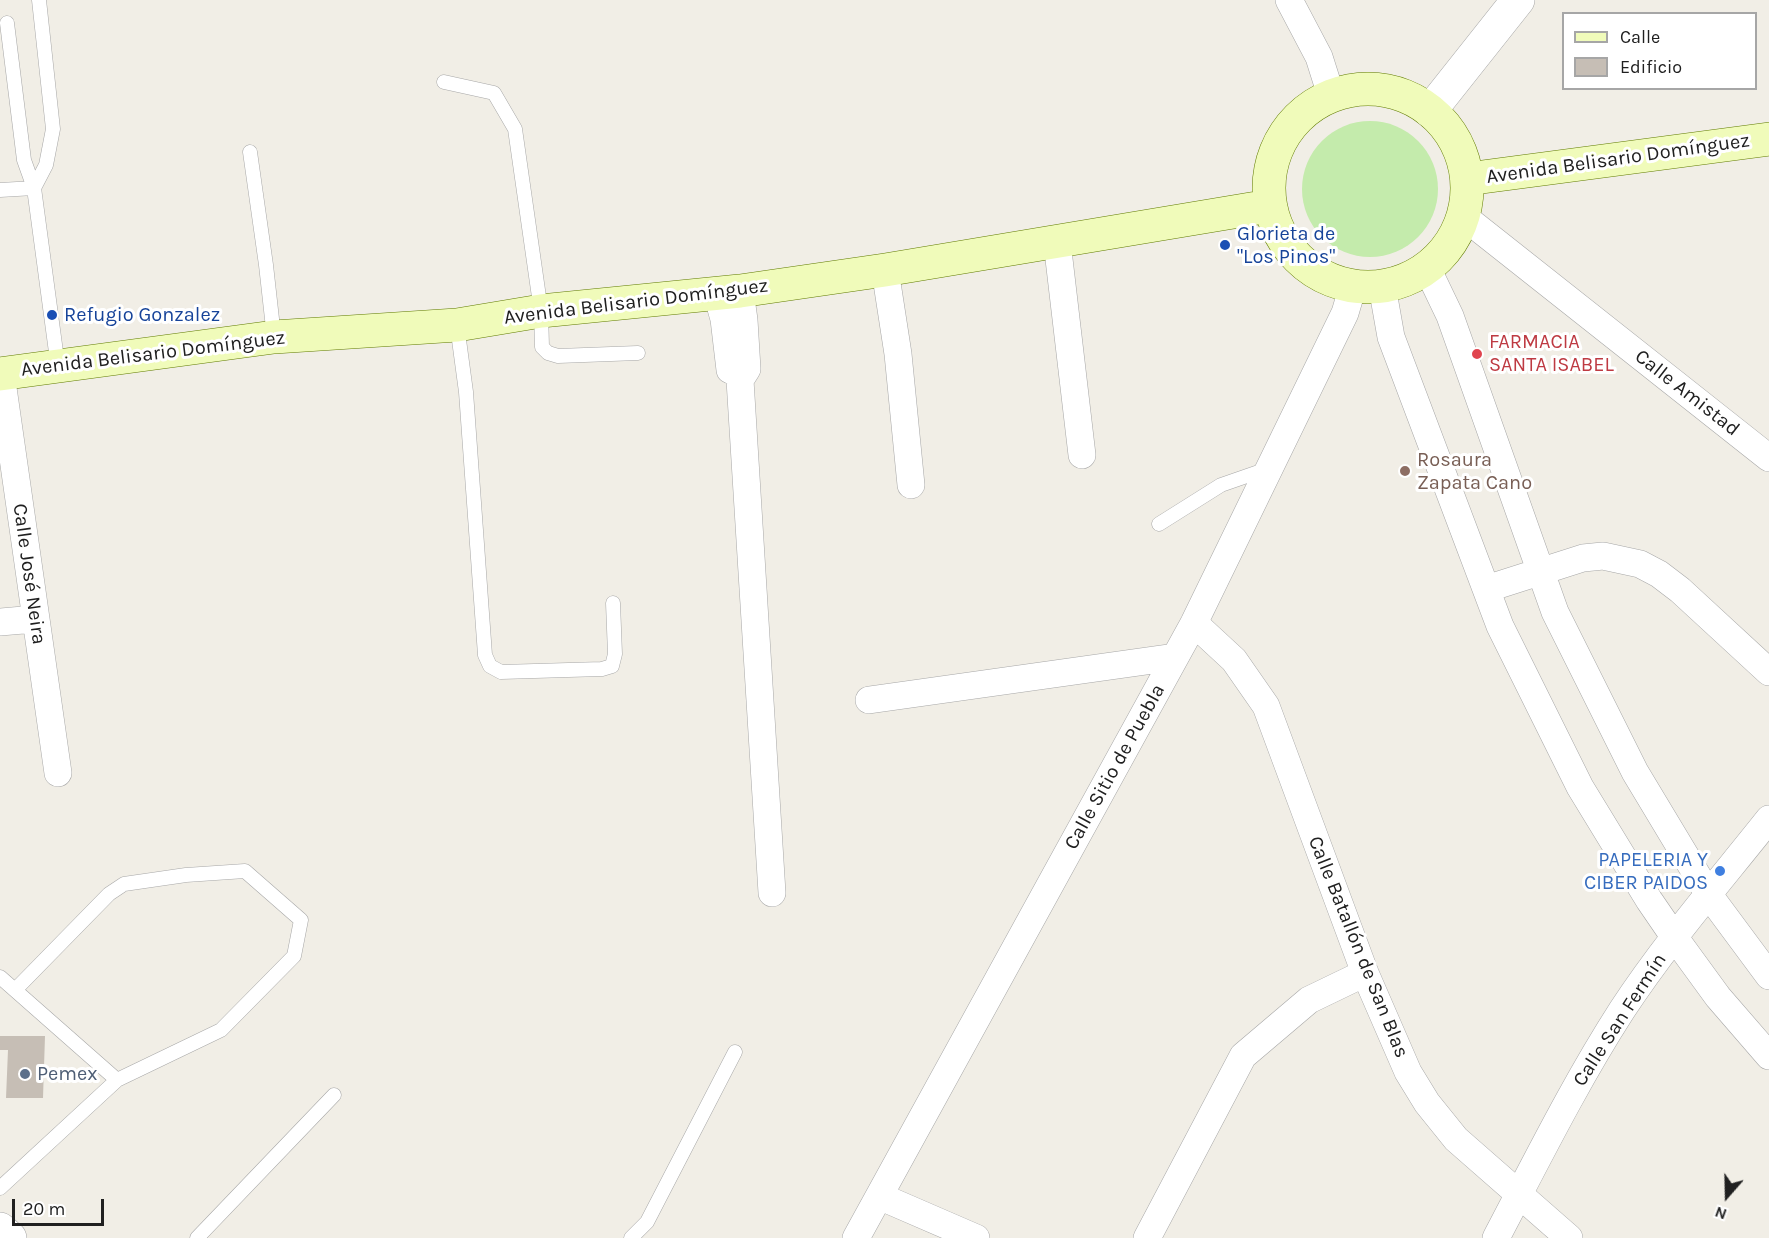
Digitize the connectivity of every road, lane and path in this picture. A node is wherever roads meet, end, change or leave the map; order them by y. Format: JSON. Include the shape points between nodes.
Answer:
{"nodes":[{"id":1,"x":39,"y":0,"type":"edge"},
{"id":2,"x":1289,"y":0,"type":"edge"},
{"id":3,"x":1518,"y":0,"type":"edge"},
{"id":4,"x":8,"y":22,"type":"dead end"},
{"id":5,"x":444,"y":82,"type":"dead end"},
{"id":6,"x":1331,"y":95,"type":"junction"},
{"id":7,"x":1430,"y":111,"type":"junction"},
{"id":8,"x":1769,"y":139,"type":"edge"},
{"id":9,"x":250,"y":152,"type":"dead end"},
{"id":10,"x":1467,"y":179,"type":"junction"},
{"id":11,"x":34,"y":188,"type":"junction"},
{"id":12,"x":0,"y":190,"type":"edge"},
{"id":13,"x":1269,"y":206,"type":"junction"},
{"id":14,"x":1463,"y":216,"type":"junction"},
{"id":15,"x":1057,"y":242,"type":"junction"},
{"id":16,"x":1427,"y":268,"type":"junction"},
{"id":17,"x":885,"y":270,"type":"junction"},
{"id":18,"x":1367,"y":286,"type":"junction"},
{"id":19,"x":728,"y":293,"type":"junction"},
{"id":20,"x":541,"y":311,"type":"junction"},
{"id":21,"x":457,"y":325,"type":"junction"},
{"id":22,"x":274,"y":338,"type":"junction"},
{"id":23,"x":638,"y":353,"type":"dead end"},
{"id":24,"x":58,"y":366,"type":"junction"},
{"id":25,"x":0,"y":370,"type":"edge"},
{"id":26,"x":1082,"y":455,"type":"dead end"},
{"id":27,"x":1769,"y":458,"type":"edge"},
{"id":28,"x":1269,"y":469,"type":"junction"},
{"id":29,"x":911,"y":484,"type":"dead end"},
{"id":30,"x":1159,"y":524,"type":"dead end"},
{"id":31,"x":1540,"y":571,"type":"junction"},
{"id":32,"x":1486,"y":589,"type":"junction"},
{"id":33,"x":613,"y":603,"type":"dead end"},
{"id":34,"x":35,"y":619,"type":"junction"},
{"id":35,"x":0,"y":622,"type":"edge"},
{"id":36,"x":1194,"y":623,"type":"junction"},
{"id":37,"x":1175,"y":657,"type":"junction"},
{"id":38,"x":1769,"y":672,"type":"edge"},
{"id":39,"x":869,"y":700,"type":"dead end"},
{"id":40,"x":58,"y":773,"type":"dead end"},
{"id":41,"x":1769,"y":819,"type":"edge"},
{"id":42,"x":772,"y":893,"type":"dead end"},
{"id":43,"x":1709,"y":895,"type":"junction"},
{"id":44,"x":1675,"y":938,"type":"junction"},
{"id":45,"x":1365,"y":972,"type":"junction"},
{"id":46,"x":1769,"y":976,"type":"edge"},
{"id":47,"x":0,"y":977,"type":"edge"},
{"id":48,"x":15,"y":990,"type":"junction"},
{"id":49,"x":735,"y":1052,"type":"dead end"},
{"id":50,"x":1769,"y":1056,"type":"edge"},
{"id":51,"x":117,"y":1080,"type":"junction"},
{"id":52,"x":334,"y":1095,"type":"dead end"},
{"id":53,"x":0,"y":1188,"type":"edge"},
{"id":54,"x":1519,"y":1194,"type":"junction"},
{"id":55,"x":879,"y":1196,"type":"junction"},
{"id":56,"x":0,"y":1229,"type":"edge"},
{"id":57,"x":10,"y":1238,"type":"edge"},
{"id":58,"x":196,"y":1238,"type":"edge"},
{"id":59,"x":631,"y":1238,"type":"edge"},
{"id":60,"x":856,"y":1238,"type":"edge"},
{"id":61,"x":976,"y":1238,"type":"edge"},
{"id":62,"x":1147,"y":1238,"type":"edge"},
{"id":63,"x":1496,"y":1238,"type":"edge"},
{"id":64,"x":1569,"y":1238,"type":"edge"}],
"edges":[{"from":1,"to":11,"type":"lane","via":[[53,129],[46,165]]},
{"from":2,"to":6,"type":"street","via":[[1319,57]]},
{"from":3,"to":7,"type":"street"},
{"from":4,"to":11,"type":"lane","via":[[24,160]]},
{"from":5,"to":20,"type":"lane","via":[[494,93],[515,129]]},
{"from":6,"to":7,"type":"main road","via":[[1366,88],[1400,94]]},
{"from":6,"to":13,"type":"main road","via":[[1304,111],[1282,135],[1270,165]]},
{"from":7,"to":10,"type":"main road","via":[[1448,130],[1461,153]]},
{"from":8,"to":10,"type":"main road","name":"Avenida Belisario Domínguez"},
{"from":9,"to":22,"type":"lane"},
{"from":10,"to":14,"type":"main road"},
{"from":11,"to":12,"type":"lane"},
{"from":11,"to":24,"type":"lane"},
{"from":13,"to":15,"type":"main road","name":"Avenida Belisario Domínguez"},
{"from":13,"to":18,"type":"main road","via":[[1286,246],[1305,265],[1327,279]]},
{"from":14,"to":16,"type":"main road","via":[[1455,236]]},
{"from":14,"to":27,"type":"street","name":"Calle Amistad"},
{"from":15,"to":17,"type":"main road","name":"Avenida Belisario Domínguez"},
{"from":15,"to":26,"type":"street"},
{"from":16,"to":18,"type":"main road","via":[[1406,279]]},
{"from":16,"to":31,"type":"street","via":[[1450,316]]},
{"from":17,"to":19,"type":"main road","name":"Avenida Belisario Domínguez"},
{"from":17,"to":29,"type":"street"},
{"from":18,"to":28,"type":"street","name":"Calle Sitio de Puebla","via":[[1345,314]]},
{"from":18,"to":32,"type":"street","via":[[1391,337]]},
{"from":19,"to":20,"type":"main road","name":"Avenida Belisario Domínguez"},
{"from":19,"to":42,"type":"street","via":[[744,320],[747,369],[740,380]]},
{"from":20,"to":21,"type":"main road","name":"Avenida Belisario Domínguez"},
{"from":20,"to":23,"type":"lane","via":[[542,347],[548,353]]},
{"from":21,"to":22,"type":"main road","name":"Avenida Belisario Domínguez"},
{"from":21,"to":33,"type":"lane","via":[[466,392],[485,655],[490,666],[501,672],[612,666]]},
{"from":22,"to":24,"type":"main road","name":"Avenida Belisario Domínguez"},
{"from":24,"to":25,"type":"main road","name":"Avenida Belisario Domínguez"},
{"from":25,"to":34,"type":"street","name":"Calle José Neira"},
{"from":28,"to":30,"type":"lane","via":[[1221,485]]},
{"from":28,"to":36,"type":"street","name":"Calle Sitio de Puebla"},
{"from":31,"to":32,"type":"street"},
{"from":31,"to":38,"type":"street","via":[[1593,557],[1640,564],[1680,590]]},
{"from":31,"to":43,"type":"street","via":[[1555,612],[1635,772]]},
{"from":32,"to":44,"type":"street","via":[[1500,626],[1580,787]]},
{"from":34,"to":35,"type":"street"},
{"from":34,"to":40,"type":"street","name":"Calle José Neira"},
{"from":36,"to":37,"type":"street","name":"Calle Sitio de Puebla"},
{"from":36,"to":45,"type":"street","name":"Calle Batallón de San Blas","via":[[1234,660],[1266,706]]},
{"from":37,"to":39,"type":"street"},
{"from":37,"to":55,"type":"street","name":"Calle Sitio de Puebla"},
{"from":41,"to":43,"type":"street","name":"Calle San Fermín"},
{"from":43,"to":44,"type":"street","name":"Calle San Fermín"},
{"from":43,"to":46,"type":"street"},
{"from":44,"to":50,"type":"street","via":[[1718,997]]},
{"from":44,"to":54,"type":"street","name":"Calle San Fermín","via":[[1622,1010]]},
{"from":45,"to":54,"type":"street","name":"Calle Batallón de San Blas","via":[[1408,1072],[1427,1103],[1456,1140]]},
{"from":45,"to":62,"type":"street","via":[[1310,1000],[1243,1056]]},
{"from":47,"to":48,"type":"lane"},
{"from":48,"to":51,"type":"lane"},
{"from":48,"to":51,"type":"lane","via":[[109,894],[124,884],[244,871],[301,920],[294,956],[221,1030]]},
{"from":49,"to":59,"type":"lane","via":[[647,1222]]},
{"from":51,"to":53,"type":"lane"},
{"from":52,"to":58,"type":"lane"},
{"from":54,"to":63,"type":"street","name":"Calle San Fermín"},
{"from":54,"to":64,"type":"street","name":"Calle Batallón de San Blas"},
{"from":55,"to":60,"type":"street","name":"Calle Sitio de Puebla"},
{"from":55,"to":61,"type":"street"},
{"from":56,"to":57,"type":"street"}]}
